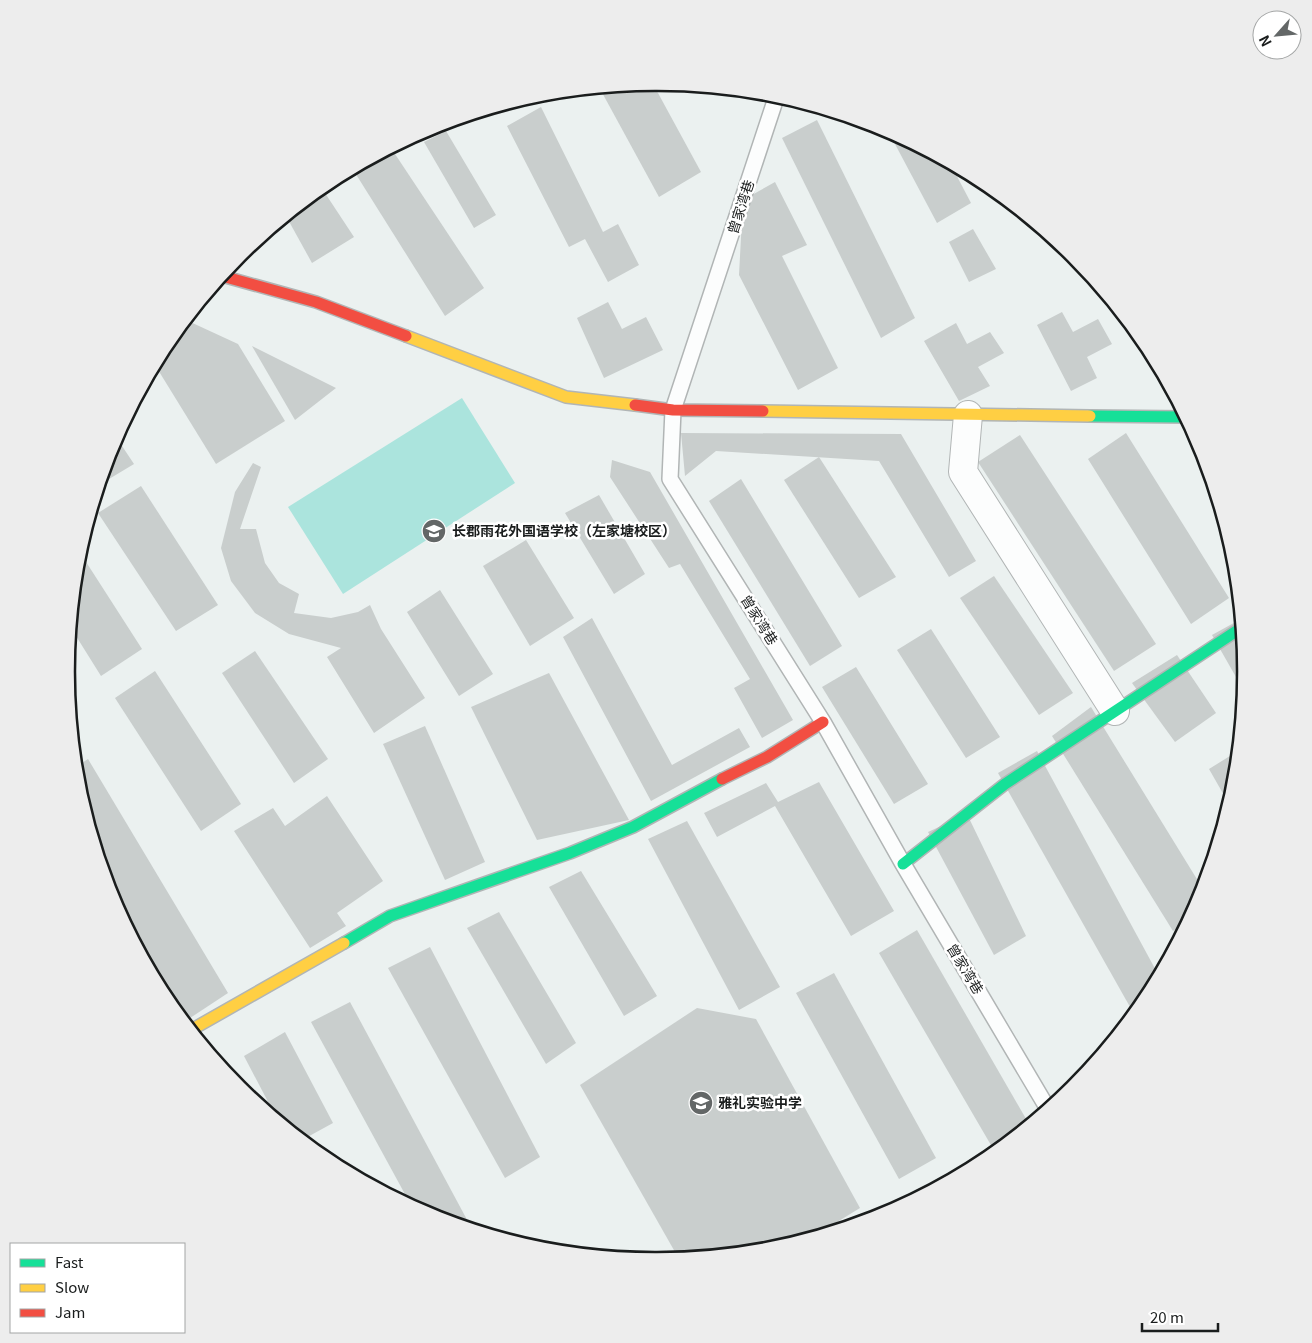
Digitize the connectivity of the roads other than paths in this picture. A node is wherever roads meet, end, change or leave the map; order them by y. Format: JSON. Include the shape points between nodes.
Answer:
{"nodes":[{"id":1,"x":774,"y":103,"type":"edge"},
{"id":2,"x":229,"y":278,"type":"edge"},
{"id":3,"x":673,"y":410,"type":"junction"},
{"id":4,"x":968,"y":415,"type":"junction"},
{"id":5,"x":1178,"y":417,"type":"edge"},
{"id":6,"x":1236,"y":632,"type":"edge"},
{"id":7,"x":1115,"y":711,"type":"junction"},
{"id":8,"x":822,"y":722,"type":"junction"},
{"id":9,"x":903,"y":864,"type":"junction"},
{"id":10,"x":196,"y":1027,"type":"edge"},
{"id":11,"x":1044,"y":1103,"type":"edge"}],
"edges":[{"from":1,"to":3,"type":"lane","name":"曾家湾巷"},
{"from":2,"to":3,"type":"street","via":[[316,302],[566,397]]},
{"from":3,"to":4,"type":"street"},
{"from":3,"to":8,"type":"lane","name":"曾家湾巷","via":[[670,480]]},
{"from":4,"to":5,"type":"street"},
{"from":4,"to":7,"type":"street","via":[[963,472]]},
{"from":6,"to":7,"type":"street"},
{"from":7,"to":9,"type":"street","via":[[1005,784]]},
{"from":8,"to":9,"type":"lane","name":"曾家湾巷"},
{"from":8,"to":10,"type":"street","via":[[767,757],[694,792],[633,827],[570,853],[390,916]]},
{"from":9,"to":11,"type":"lane","name":"曾家湾巷"}]}
